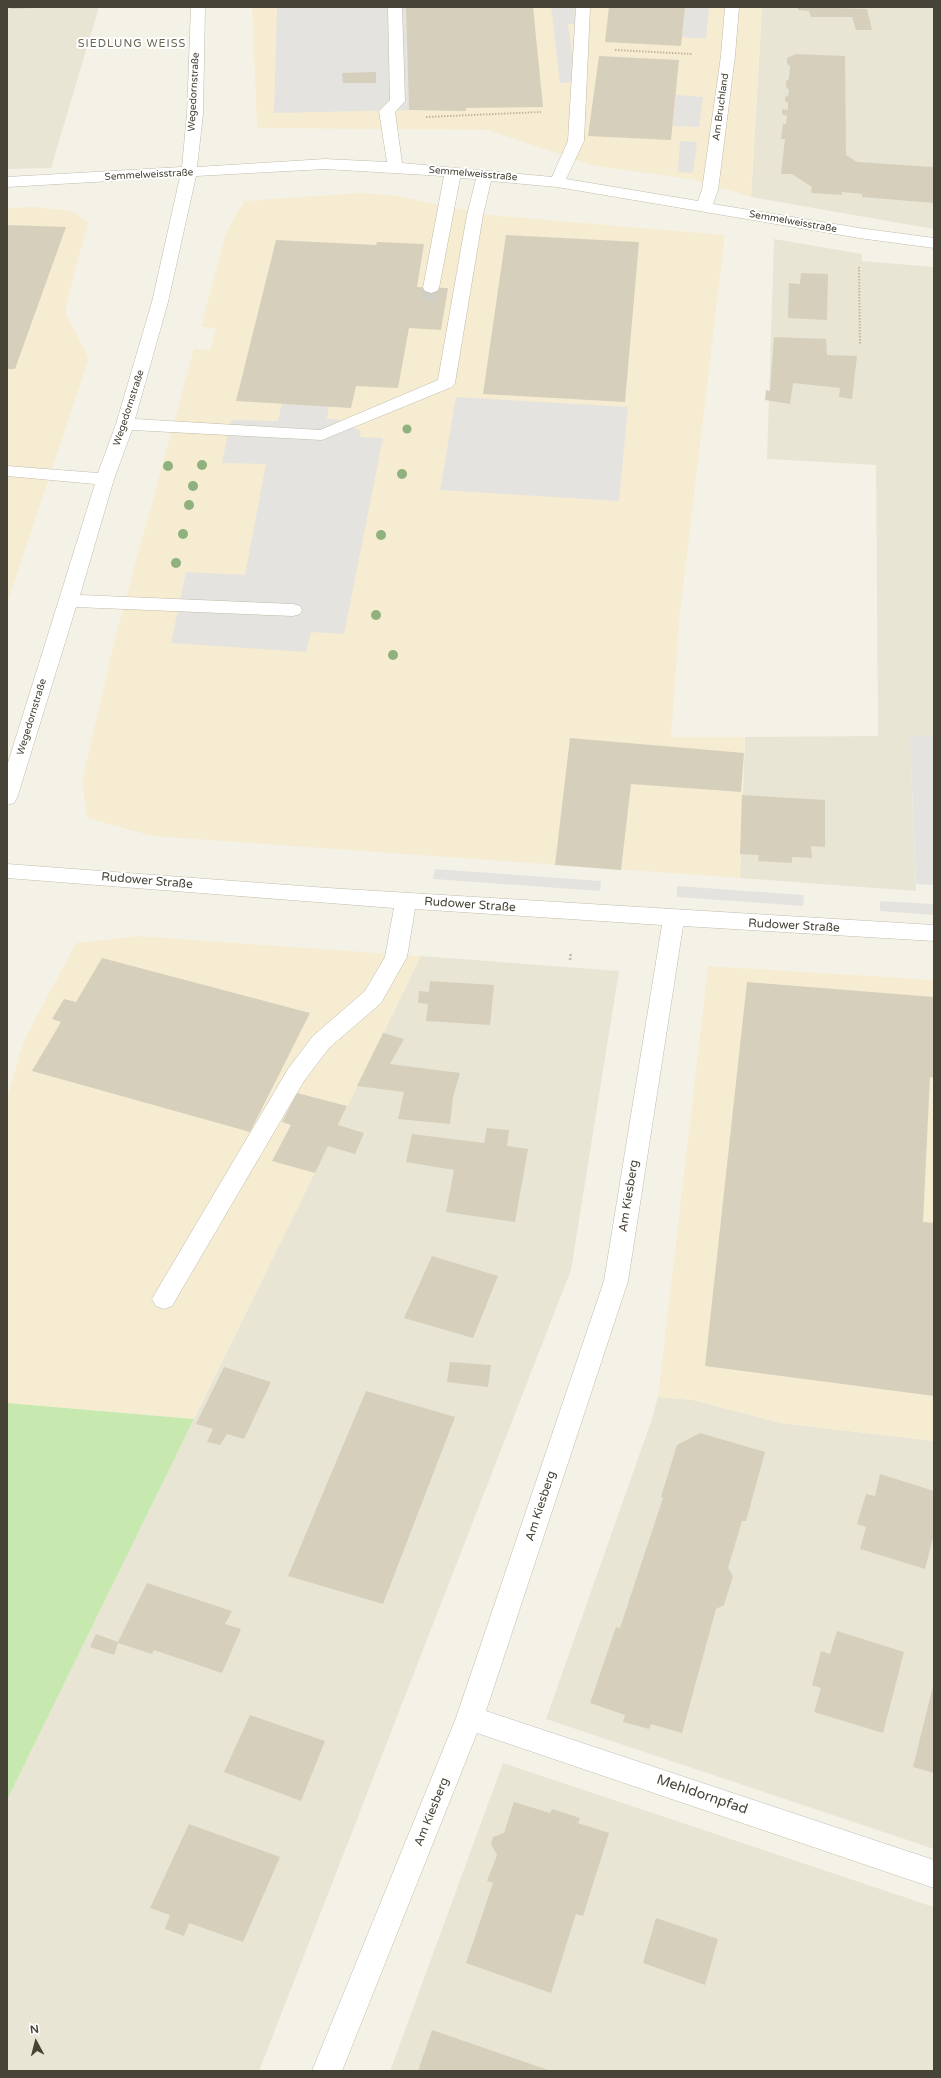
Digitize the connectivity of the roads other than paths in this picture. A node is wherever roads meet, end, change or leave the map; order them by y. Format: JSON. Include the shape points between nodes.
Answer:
{"nodes":[{"id":1,"x":198,"y":7,"type":"edge"},
{"id":2,"x":396,"y":7,"type":"edge"},
{"id":3,"x":583,"y":7,"type":"edge"},
{"id":4,"x":732,"y":7,"type":"edge"},
{"id":5,"x":395,"y":167,"type":"junction"},
{"id":6,"x":453,"y":172,"type":"junction"},
{"id":7,"x":189,"y":173,"type":"junction"},
{"id":8,"x":485,"y":174,"type":"junction"},
{"id":9,"x":7,"y":182,"type":"edge"},
{"id":10,"x":557,"y":182,"type":"junction"},
{"id":11,"x":704,"y":206,"type":"junction"},
{"id":12,"x":934,"y":243,"type":"edge"},
{"id":13,"x":431,"y":288,"type":"tunnel mouth"},
{"id":14,"x":125,"y":424,"type":"junction"},
{"id":15,"x":7,"y":471,"type":"edge"},
{"id":16,"x":105,"y":479,"type":"junction"},
{"id":17,"x":69,"y":601,"type":"junction"},
{"id":18,"x":293,"y":610,"type":"dead end"},
{"id":19,"x":7,"y":798,"type":"edge"},
{"id":20,"x":7,"y":871,"type":"edge"},
{"id":21,"x":406,"y":900,"type":"junction"},
{"id":22,"x":674,"y":919,"type":"junction"},
{"id":23,"x":934,"y":933,"type":"edge"},
{"id":24,"x":164,"y":1299,"type":"dead end"},
{"id":25,"x":470,"y":1718,"type":"junction"},
{"id":26,"x":934,"y":1874,"type":"edge"},
{"id":27,"x":327,"y":2071,"type":"edge"}],
"edges":[{"from":1,"to":7,"type":"street","name":"Wegedornstraße","via":[[195,114]]},
{"from":2,"to":5,"type":"street","via":[[398,101],[387,111]]},
{"from":3,"to":10,"type":"street","via":[[576,141]]},
{"from":4,"to":11,"type":"street","name":"Am Bruchland","via":[[710,190]]},
{"from":5,"to":6,"type":"street","name":"Semmelweisstraße"},
{"from":5,"to":7,"type":"street","name":"Semmelweisstraße","via":[[325,164]]},
{"from":6,"to":8,"type":"street","name":"Semmelweisstraße"},
{"from":6,"to":13,"type":"street"},
{"from":7,"to":9,"type":"street","name":"Semmelweisstraße"},
{"from":7,"to":14,"type":"street","name":"Wegedornstraße","via":[[155,325]]},
{"from":8,"to":10,"type":"street","name":"Semmelweisstraße"},
{"from":8,"to":14,"type":"street","via":[[475,215],[446,383],[322,435]]},
{"from":10,"to":11,"type":"street","name":"Semmelweisstraße"},
{"from":11,"to":12,"type":"street","name":"Semmelweisstraße","via":[[859,233]]},
{"from":14,"to":16,"type":"street","name":"Wegedornstraße"},
{"from":15,"to":16,"type":"street"},
{"from":16,"to":17,"type":"street","name":"Wegedornstraße"},
{"from":17,"to":18,"type":"street"},
{"from":17,"to":19,"type":"street","name":"Wegedornstraße"},
{"from":20,"to":21,"type":"street","name":"Rudower Straße"},
{"from":21,"to":22,"type":"street","name":"Rudower Straße"},
{"from":21,"to":24,"type":"street","via":[[396,957],[373,997],[321,1042],[296,1075]]},
{"from":22,"to":23,"type":"street","name":"Rudower Straße"},
{"from":22,"to":25,"type":"street","name":"Am Kiesberg","via":[[616,1281]]},
{"from":25,"to":26,"type":"street","name":"Mehldornpfad"},
{"from":25,"to":27,"type":"street","name":"Am Kiesberg"}]}
